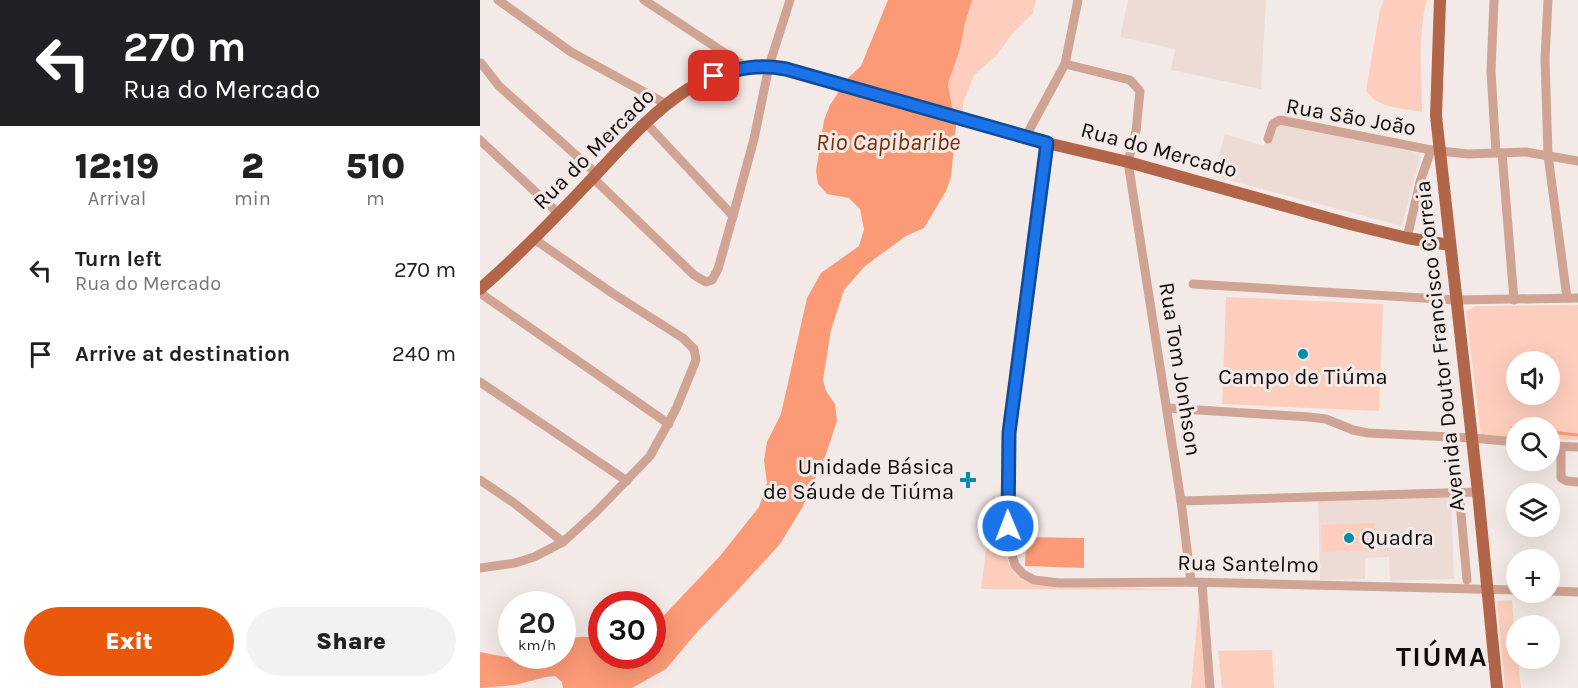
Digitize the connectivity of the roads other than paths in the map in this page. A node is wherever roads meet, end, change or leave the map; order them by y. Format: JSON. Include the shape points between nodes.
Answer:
{"nodes":[{"id":1,"x":498,"y":0,"type":"edge"},
{"id":2,"x":644,"y":0,"type":"edge"},
{"id":3,"x":779,"y":0,"type":"edge"},
{"id":4,"x":1078,"y":0,"type":"edge"},
{"id":5,"x":1440,"y":0,"type":"edge"},
{"id":6,"x":1494,"y":0,"type":"edge"},
{"id":7,"x":1548,"y":0,"type":"edge"},
{"id":8,"x":789,"y":3,"type":"edge"},
{"id":9,"x":481,"y":63,"type":"edge"},
{"id":10,"x":1065,"y":64,"type":"junction"},
{"id":11,"x":769,"y":66,"type":"junction"},
{"id":12,"x":746,"y":67,"type":"junction"},
{"id":13,"x":666,"y":104,"type":"junction"},
{"id":14,"x":645,"y":122,"type":"junction"},
{"id":15,"x":1026,"y":136,"type":"junction"},
{"id":16,"x":1268,"y":139,"type":"dead end"},
{"id":17,"x":480,"y":140,"type":"edge"},
{"id":18,"x":1047,"y":143,"type":"junction"},
{"id":19,"x":1435,"y":151,"type":"junction"},
{"id":20,"x":1499,"y":153,"type":"junction"},
{"id":21,"x":1548,"y":155,"type":"junction"},
{"id":22,"x":1578,"y":161,"type":"edge"},
{"id":23,"x":1128,"y":162,"type":"junction"},
{"id":24,"x":595,"y":176,"type":"junction"},
{"id":25,"x":559,"y":214,"type":"junction"},
{"id":26,"x":734,"y":216,"type":"junction"},
{"id":27,"x":1407,"y":238,"type":"junction"},
{"id":28,"x":534,"y":239,"type":"junction"},
{"id":29,"x":1450,"y":245,"type":"junction"},
{"id":30,"x":1193,"y":284,"type":"dead end"},
{"id":31,"x":480,"y":291,"type":"edge"},
{"id":32,"x":1567,"y":298,"type":"junction"},
{"id":33,"x":1578,"y":298,"type":"edge"},
{"id":34,"x":1456,"y":300,"type":"junction"},
{"id":35,"x":1514,"y":300,"type":"junction"},
{"id":36,"x":480,"y":382,"type":"edge"},
{"id":37,"x":1167,"y":408,"type":"junction"},
{"id":38,"x":669,"y":424,"type":"junction"},
{"id":39,"x":1472,"y":438,"type":"junction"},
{"id":40,"x":1506,"y":441,"type":"edge"},
{"id":41,"x":1561,"y":447,"type":"joint"},
{"id":42,"x":1578,"y":447,"type":"edge"},
{"id":43,"x":480,"y":480,"type":"edge"},
{"id":44,"x":627,"y":481,"type":"junction"},
{"id":45,"x":1578,"y":482,"type":"edge"},
{"id":46,"x":1460,"y":492,"type":"junction"},
{"id":47,"x":1478,"y":492,"type":"junction"},
{"id":48,"x":1182,"y":501,"type":"junction"},
{"id":49,"x":564,"y":542,"type":"junction"},
{"id":50,"x":480,"y":568,"type":"edge"},
{"id":51,"x":1467,"y":580,"type":"dead end"},
{"id":52,"x":1191,"y":582,"type":"junction"},
{"id":53,"x":1202,"y":583,"type":"junction"},
{"id":54,"x":1487,"y":589,"type":"junction"},
{"id":55,"x":1506,"y":590,"type":"edge"},
{"id":56,"x":1560,"y":591,"type":"edge"},
{"id":57,"x":1578,"y":592,"type":"edge"},
{"id":58,"x":1210,"y":688,"type":"edge"},
{"id":59,"x":1497,"y":688,"type":"edge"}],
"edges":[{"from":1,"to":13,"type":"street","via":[[571,52]]},
{"from":2,"to":12,"type":"street"},
{"from":3,"to":8,"type":"street"},
{"from":4,"to":10,"type":"street"},
{"from":5,"to":19,"type":"main road","name":"Avenida Doutor Francisco Correia"},
{"from":6,"to":20,"type":"street","via":[[1491,71]]},
{"from":7,"to":21,"type":"street"},
{"from":8,"to":11,"type":"street"},
{"from":9,"to":24,"type":"street","via":[[499,86]]},
{"from":10,"to":15,"type":"street"},
{"from":10,"to":23,"type":"street","via":[[1134,83],[1141,97]]},
{"from":11,"to":12,"type":"main road","name":"Rua do Mercado"},
{"from":11,"to":15,"type":"main road","name":"Rua do Mercado"},
{"from":11,"to":26,"type":"street"},
{"from":12,"to":13,"type":"main road","name":"Rua do Mercado","via":[[692,86]]},
{"from":13,"to":14,"type":"main road","name":"Rua do Mercado"},
{"from":14,"to":24,"type":"main road","name":"Rua do Mercado"},
{"from":14,"to":26,"type":"street"},
{"from":15,"to":18,"type":"main road","name":"Rua do Mercado"},
{"from":16,"to":19,"type":"street","name":"Rua São João","via":[[1273,124],[1280,120]]},
{"from":17,"to":25,"type":"street"},
{"from":18,"to":23,"type":"main road","name":"Rua do Mercado"},
{"from":18,"to":52,"type":"street","name":"Rua Santelmo","via":[[1009,433],[1008,542],[1015,565],[1023,574],[1043,581]]},
{"from":19,"to":20,"type":"street"},
{"from":19,"to":27,"type":"street","via":[[1420,182]]},
{"from":19,"to":29,"type":"main road","name":"Avenida Doutor Francisco Correia"},
{"from":20,"to":21,"type":"street"},
{"from":20,"to":35,"type":"street"},
{"from":21,"to":22,"type":"street"},
{"from":21,"to":32,"type":"street"},
{"from":23,"to":27,"type":"main road","name":"Rua do Mercado"},
{"from":23,"to":37,"type":"street","name":"Rua Tom Jonhson"},
{"from":24,"to":25,"type":"main road","name":"Rua do Mercado"},
{"from":24,"to":26,"type":"street","via":[[706,282],[715,277]]},
{"from":25,"to":28,"type":"main road","name":"Rua do Mercado"},
{"from":27,"to":29,"type":"main road","name":"Rua do Mercado"},
{"from":28,"to":31,"type":"main road","name":"Rua do Mercado"},
{"from":28,"to":38,"type":"street","via":[[683,338],[694,350],[696,360]]},
{"from":29,"to":34,"type":"main road","name":"Avenida Doutor Francisco Correia"},
{"from":30,"to":34,"type":"street"},
{"from":31,"to":38,"type":"street"},
{"from":32,"to":33,"type":"street"},
{"from":32,"to":35,"type":"street"},
{"from":34,"to":35,"type":"street"},
{"from":34,"to":39,"type":"main road","name":"Avenida Doutor Francisco Correia"},
{"from":36,"to":44,"type":"street"},
{"from":37,"to":39,"type":"street","via":[[1326,419],[1368,433]]},
{"from":37,"to":48,"type":"street","name":"Rua Tom Jonhson"},
{"from":38,"to":44,"type":"street","via":[[650,456]]},
{"from":39,"to":40,"type":"street"},
{"from":39,"to":47,"type":"main road","name":"Avenida Doutor Francisco Correia"},
{"from":41,"to":42,"type":"street"},
{"from":41,"to":45,"type":"street","via":[[1561,478]]},
{"from":43,"to":49,"type":"street"},
{"from":44,"to":49,"type":"street"},
{"from":46,"to":47,"type":"street"},
{"from":46,"to":48,"type":"street"},
{"from":46,"to":51,"type":"street"},
{"from":47,"to":54,"type":"main road","name":"Avenida Doutor Francisco Correia"},
{"from":48,"to":52,"type":"street","name":"Rua Tom Jonhson"},
{"from":49,"to":50,"type":"street","via":[[515,563]]},
{"from":52,"to":53,"type":"street","name":"Rua Santelmo"},
{"from":53,"to":54,"type":"street","name":"Rua Santelmo"},
{"from":53,"to":58,"type":"street"},
{"from":54,"to":55,"type":"street","name":"Rua Santelmo"},
{"from":54,"to":59,"type":"main road","name":"Avenida Doutor Francisco Correia"},
{"from":56,"to":57,"type":"street"}]}
